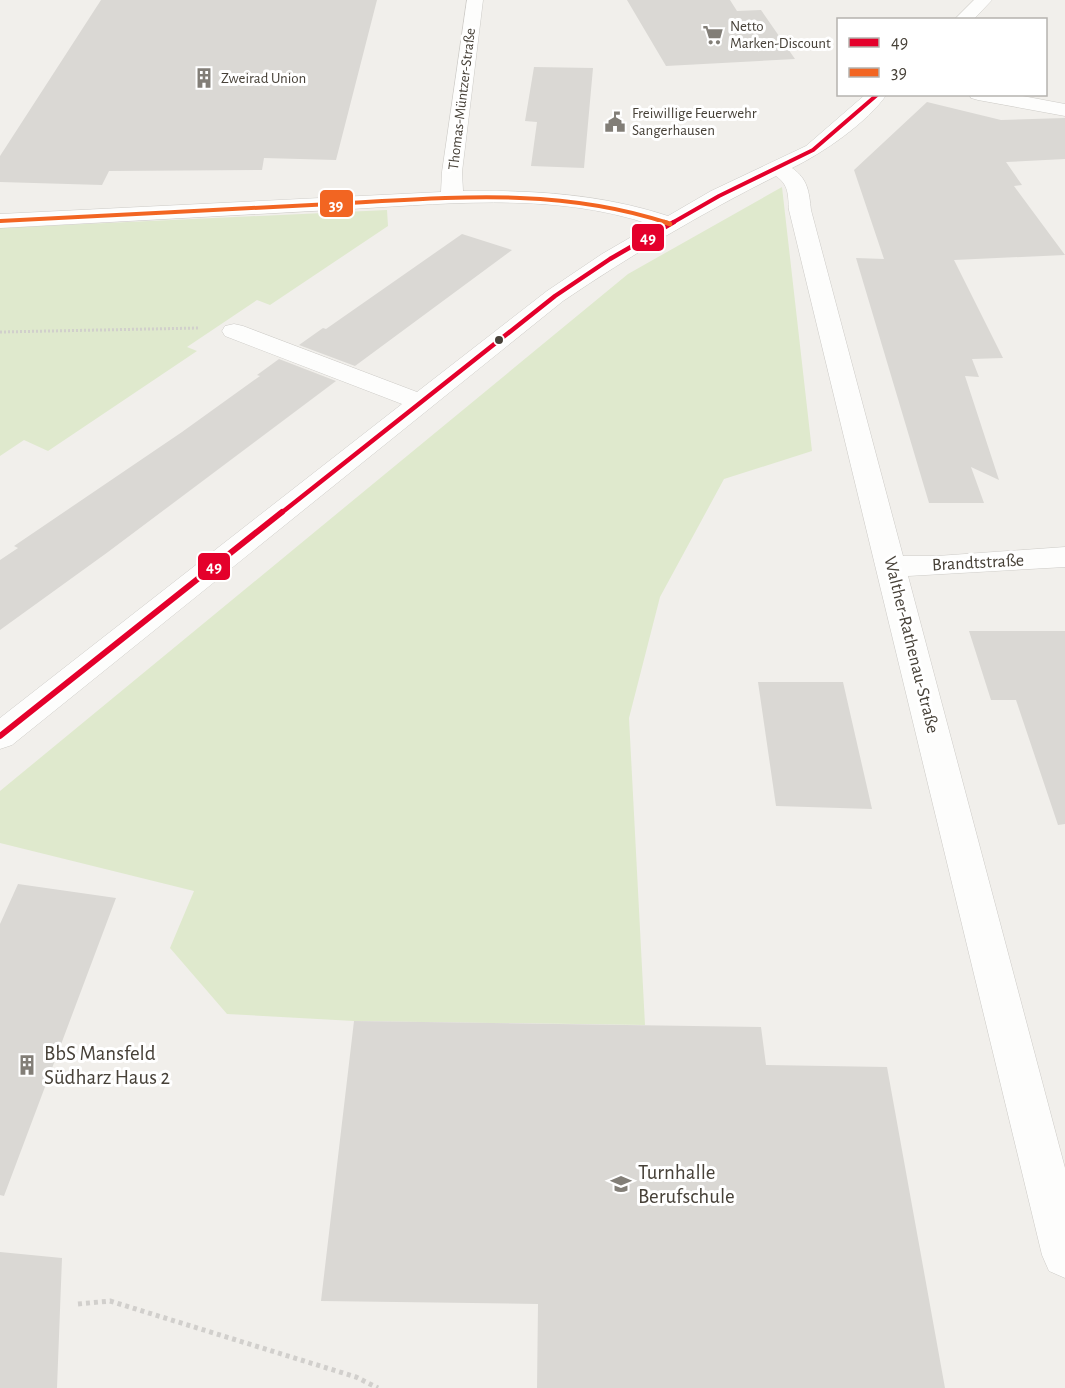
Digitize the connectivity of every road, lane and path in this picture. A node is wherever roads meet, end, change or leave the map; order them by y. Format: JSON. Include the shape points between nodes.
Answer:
{"nodes":[{"id":1,"x":475,"y":0,"type":"edge"},
{"id":2,"x":984,"y":0,"type":"edge"},
{"id":3,"x":964,"y":18,"type":"edge"},
{"id":4,"x":876,"y":96,"type":"edge"},
{"id":5,"x":989,"y":96,"type":"edge"},
{"id":6,"x":1065,"y":110,"type":"edge"},
{"id":7,"x":776,"y":168,"type":"junction"},
{"id":8,"x":452,"y":198,"type":"junction"},
{"id":9,"x":0,"y":221,"type":"edge"},
{"id":10,"x":670,"y":224,"type":"junction"},
{"id":11,"x":234,"y":331,"type":"joint"},
{"id":12,"x":0,"y":332,"type":"edge"},
{"id":13,"x":423,"y":403,"type":"junction"},
{"id":14,"x":1065,"y":557,"type":"edge"},
{"id":15,"x":891,"y":566,"type":"junction"},
{"id":16,"x":0,"y":736,"type":"edge"},
{"id":17,"x":1065,"y":1255,"type":"edge"},
{"id":18,"x":78,"y":1304,"type":"dead end"},
{"id":19,"x":378,"y":1388,"type":"edge"}],
"edges":[{"from":1,"to":8,"type":"street","name":"Thomas-Müntzer-Straße","via":[[452,172]]},
{"from":2,"to":3,"type":"street"},
{"from":4,"to":7,"type":"street","via":[[823,143]]},
{"from":5,"to":6,"type":"street"},
{"from":7,"to":10,"type":"street"},
{"from":7,"to":15,"type":"street","name":"Walther-Rathenau-Straße","via":[[797,183],[800,210]]},
{"from":8,"to":9,"type":"street"},
{"from":8,"to":10,"type":"street","via":[[592,202]]},
{"from":10,"to":13,"type":"street","via":[[555,296]]},
{"from":11,"to":12,"type":"path","via":[[166,327]]},
{"from":11,"to":13,"type":"street"},
{"from":13,"to":16,"type":"street"},
{"from":14,"to":15,"type":"street","name":"Brandtstraße"},
{"from":15,"to":17,"type":"street","name":"Walther-Rathenau-Straße"},
{"from":18,"to":19,"type":"path","via":[[110,1301],[356,1377]]}]}
